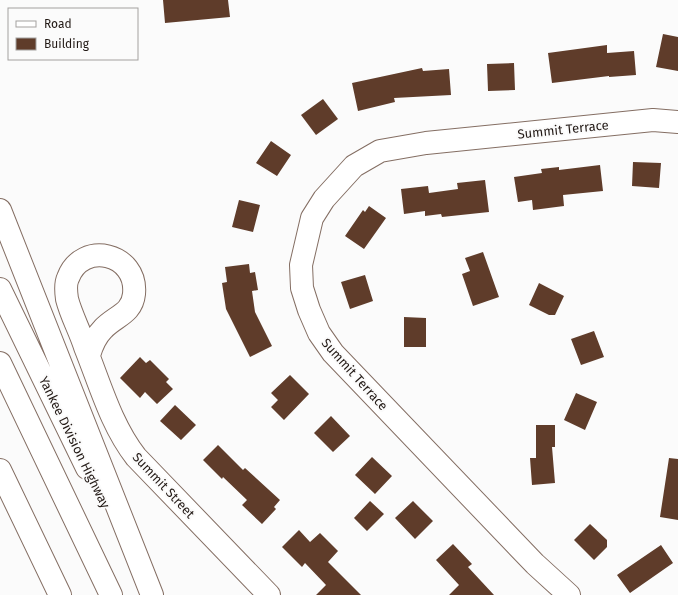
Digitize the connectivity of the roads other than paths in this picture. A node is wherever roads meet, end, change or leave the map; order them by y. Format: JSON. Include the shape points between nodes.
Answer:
{"nodes":[{"id":1,"x":678,"y":122,"type":"edge"},
{"id":2,"x":0,"y":210,"type":"edge"},
{"id":3,"x":0,"y":289,"type":"edge"},
{"id":4,"x":89,"y":355,"type":"dead end"},
{"id":5,"x":0,"y":362,"type":"edge"},
{"id":6,"x":0,"y":470,"type":"edge"},
{"id":7,"x":60,"y":595,"type":"edge"},
{"id":8,"x":111,"y":595,"type":"edge"},
{"id":9,"x":149,"y":595,"type":"edge"},
{"id":10,"x":152,"y":595,"type":"edge"},
{"id":11,"x":269,"y":595,"type":"edge"},
{"id":12,"x":569,"y":595,"type":"edge"}],
"edges":[{"from":1,"to":12,"type":"main road","name":"Summit Terrace","via":[[645,121],[426,143],[380,151],[354,166],[324,199],[312,218],[306,241],[301,265],[302,288],[319,333],[333,353],[529,559]]},
{"from":2,"to":10,"type":"main road"},
{"from":3,"to":9,"type":"main road","name":"Yankee Division Highway"},
{"from":4,"to":11,"type":"main road","name":"Summit Street","via":[[111,414],[127,446]]},
{"from":5,"to":8,"type":"main road"},
{"from":6,"to":7,"type":"main road"}]}
